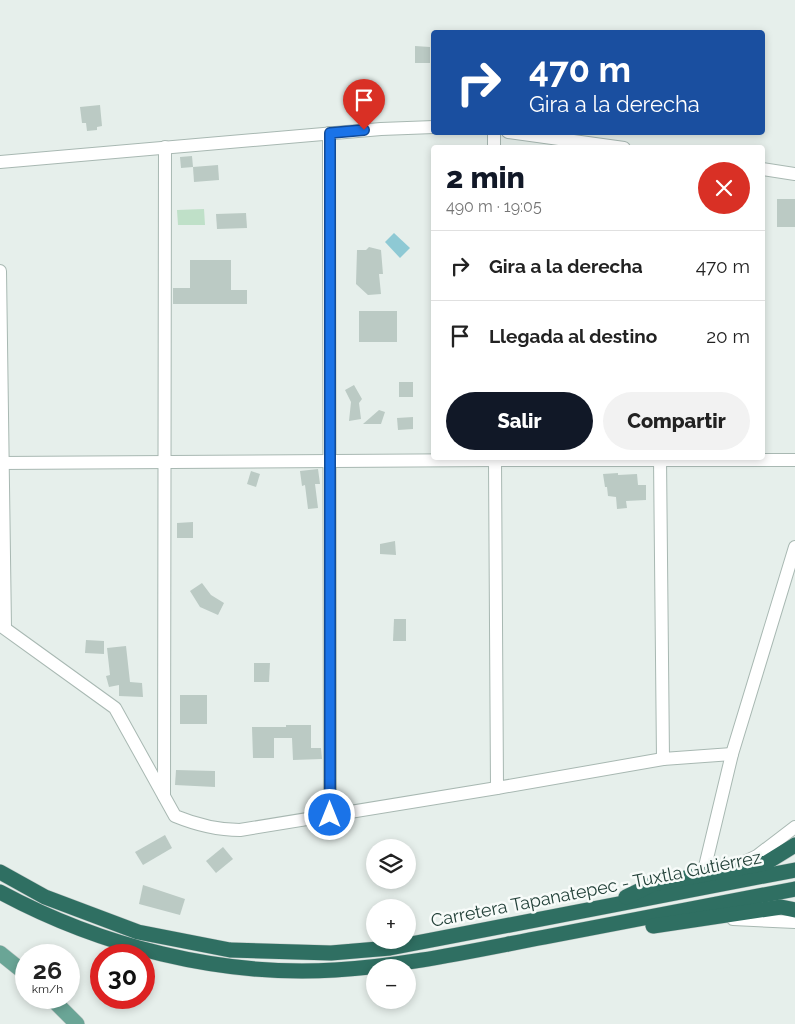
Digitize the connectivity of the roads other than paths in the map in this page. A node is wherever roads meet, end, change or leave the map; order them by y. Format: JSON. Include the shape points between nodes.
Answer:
{"nodes":[{"id":1,"x":431,"y":127,"type":"edge"},
{"id":2,"x":330,"y":133,"type":"junction"},
{"id":3,"x":530,"y":135,"type":"edge"},
{"id":4,"x":602,"y":145,"type":"edge"},
{"id":5,"x":165,"y":147,"type":"junction"},
{"id":6,"x":0,"y":162,"type":"edge"},
{"id":7,"x":765,"y":169,"type":"edge"},
{"id":8,"x":795,"y":174,"type":"edge"},
{"id":9,"x":0,"y":271,"type":"edge"},
{"id":10,"x":431,"y":459,"type":"edge"},
{"id":11,"x":329,"y":460,"type":"junction"},
{"id":12,"x":495,"y":460,"type":"edge"},
{"id":13,"x":660,"y":460,"type":"edge"},
{"id":14,"x":765,"y":460,"type":"edge"},
{"id":15,"x":795,"y":460,"type":"edge"},
{"id":16,"x":1,"y":462,"type":"edge"},
{"id":17,"x":164,"y":462,"type":"junction"},
{"id":18,"x":795,"y":547,"type":"edge"},
{"id":19,"x":2,"y":627,"type":"edge"},
{"id":20,"x":732,"y":754,"type":"junction"},
{"id":21,"x":663,"y":759,"type":"junction"},
{"id":22,"x":497,"y":788,"type":"junction"},
{"id":23,"x":164,"y":796,"type":"junction"},
{"id":24,"x":330,"y":815,"type":"junction"},
{"id":25,"x":795,"y":827,"type":"edge"},
{"id":26,"x":795,"y":845,"type":"edge"},
{"id":27,"x":795,"y":870,"type":"edge"},
{"id":28,"x":724,"y":871,"type":"junction"},
{"id":29,"x":0,"y":872,"type":"edge"},
{"id":30,"x":703,"y":875,"type":"junction"},
{"id":31,"x":795,"y":889,"type":"edge"},
{"id":32,"x":0,"y":892,"type":"edge"},
{"id":33,"x":605,"y":906,"type":"junction"},
{"id":34,"x":795,"y":910,"type":"edge"},
{"id":35,"x":711,"y":917,"type":"junction"},
{"id":36,"x":795,"y":922,"type":"edge"},
{"id":37,"x":550,"y":936,"type":"junction"},
{"id":38,"x":0,"y":953,"type":"edge"},
{"id":39,"x":15,"y":965,"type":"edge"},
{"id":40,"x":61,"y":1009,"type":"edge"},
{"id":41,"x":77,"y":1024,"type":"edge"}],
"edges":[{"from":1,"to":2,"type":"street"},
{"from":2,"to":5,"type":"street"},
{"from":2,"to":11,"type":"street"},
{"from":3,"to":4,"type":"street"},
{"from":5,"to":6,"type":"street"},
{"from":5,"to":17,"type":"street"},
{"from":7,"to":8,"type":"street"},
{"from":9,"to":16,"type":"street"},
{"from":10,"to":11,"type":"street"},
{"from":11,"to":17,"type":"street"},
{"from":11,"to":24,"type":"street"},
{"from":12,"to":22,"type":"street"},
{"from":13,"to":21,"type":"street"},
{"from":14,"to":15,"type":"street"},
{"from":16,"to":17,"type":"street"},
{"from":16,"to":19,"type":"street"},
{"from":17,"to":23,"type":"street"},
{"from":18,"to":20,"type":"street"},
{"from":19,"to":23,"type":"street","via":[[115,708]]},
{"from":20,"to":21,"type":"street"},
{"from":20,"to":30,"type":"street"},
{"from":21,"to":22,"type":"street"},
{"from":22,"to":24,"type":"street"},
{"from":23,"to":24,"type":"street","via":[[176,816],[217,830],[240,830]]},
{"from":25,"to":28,"type":"street","via":[[757,856]]},
{"from":26,"to":28,"type":"highway","via":[[766,863]]},
{"from":27,"to":33,"type":"highway","name":"Carretera Tapanatepec - Tuxtla Gutiérrez"},
{"from":28,"to":30,"type":"highway"},
{"from":29,"to":33,"type":"highway","name":"Carretera Tapanatepec - Tuxtla Gutiérrez","via":[[46,897],[138,932],[247,951],[330,953],[390,948]]},
{"from":30,"to":33,"type":"highway","via":[[653,884]]},
{"from":31,"to":37,"type":"highway","name":"Carretera Tapanatepec - Tuxtla Gutiérrez"},
{"from":32,"to":37,"type":"highway","name":"Carretera Tapanatepec - Tuxtla Gutiérrez","via":[[40,914],[137,948],[256,969],[335,970],[438,957]]},
{"from":34,"to":35,"type":"highway","via":[[781,907]]},
{"from":35,"to":36,"type":"street"},
{"from":35,"to":37,"type":"highway","via":[[579,939]]},
{"from":38,"to":39,"type":"main road"},
{"from":40,"to":41,"type":"main road"}]}
